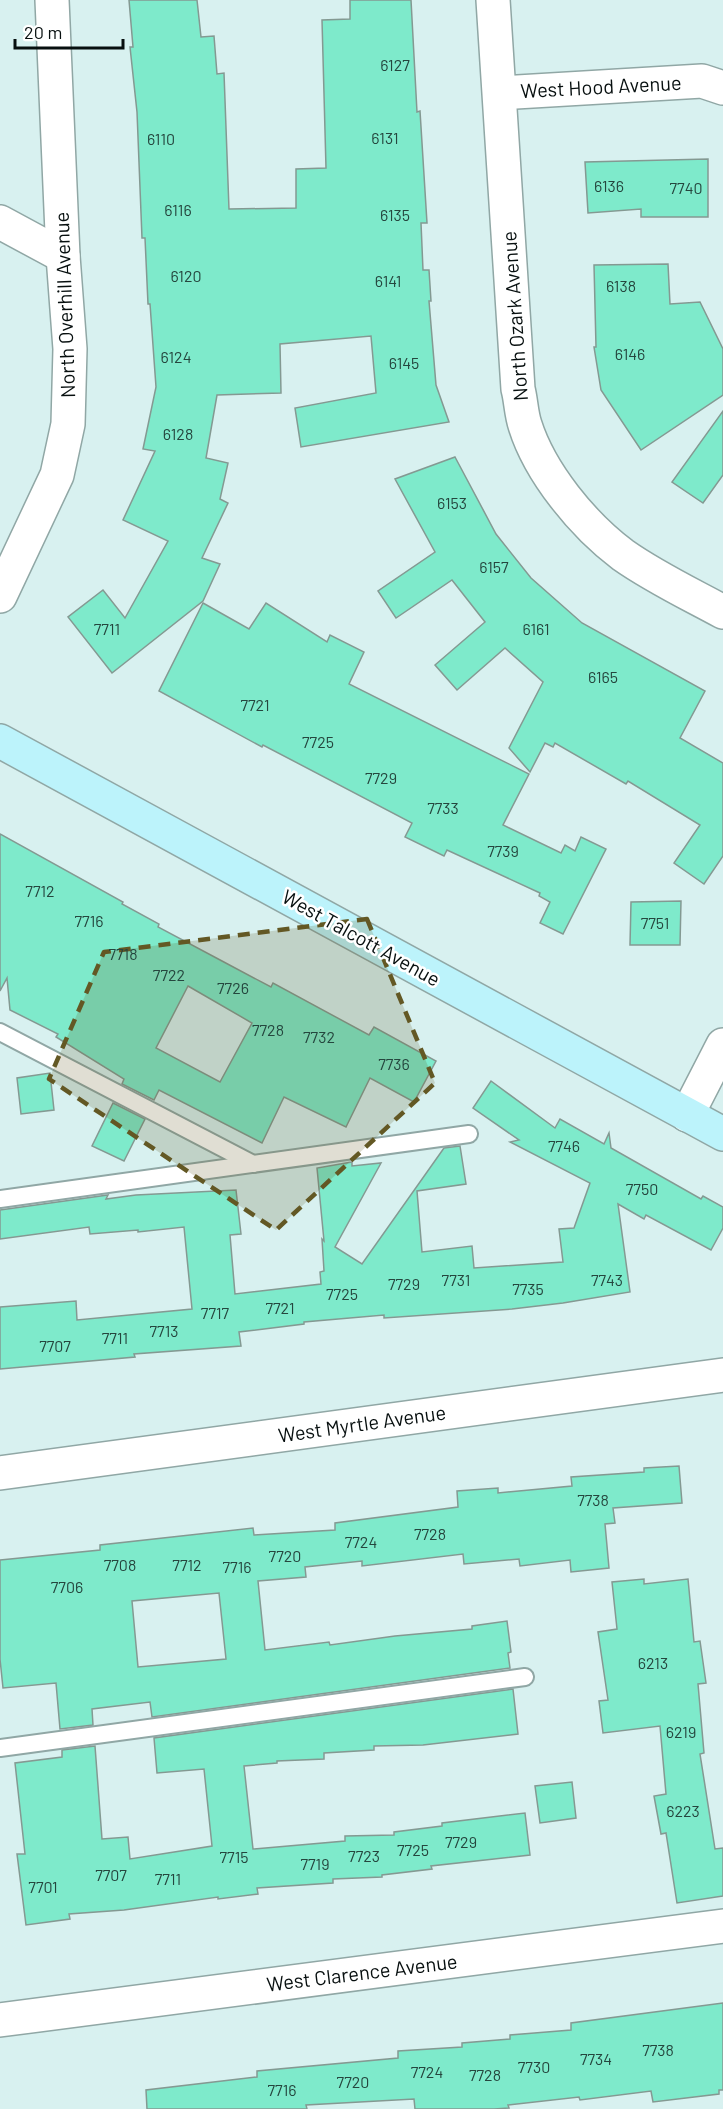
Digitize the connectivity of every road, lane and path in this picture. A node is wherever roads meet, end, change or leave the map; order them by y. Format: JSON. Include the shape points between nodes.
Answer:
{"nodes":[{"id":1,"x":52,"y":0,"type":"edge"},
{"id":2,"x":492,"y":0,"type":"edge"},
{"id":3,"x":716,"y":78,"type":"edge"},
{"id":4,"x":500,"y":93,"type":"junction"},
{"id":5,"x":0,"y":222,"type":"edge"},
{"id":6,"x":63,"y":256,"type":"junction"},
{"id":7,"x":0,"y":596,"type":"edge"},
{"id":8,"x":723,"y":612,"type":"edge"},
{"id":9,"x":0,"y":741,"type":"edge"},
{"id":10,"x":0,"y":1032,"type":"edge"},
{"id":11,"x":723,"y":1045,"type":"edge"},
{"id":12,"x":687,"y":1115,"type":"junction"},
{"id":13,"x":469,"y":1134,"type":"dead end"},
{"id":14,"x":723,"y":1134,"type":"edge"},
{"id":15,"x":253,"y":1164,"type":"junction"},
{"id":16,"x":0,"y":1199,"type":"edge"},
{"id":17,"x":723,"y":1375,"type":"edge"},
{"id":18,"x":0,"y":1473,"type":"edge"},
{"id":19,"x":525,"y":1677,"type":"dead end"},
{"id":20,"x":0,"y":1748,"type":"edge"},
{"id":21,"x":723,"y":1926,"type":"edge"},
{"id":22,"x":0,"y":2020,"type":"edge"}],
"edges":[{"from":1,"to":6,"type":"street","name":"North Overhill Avenue"},
{"from":2,"to":4,"type":"street","name":"North Ozark Avenue"},
{"from":3,"to":4,"type":"street","name":"West Hood Avenue"},
{"from":4,"to":8,"type":"street","name":"North Ozark Avenue","via":[[518,389],[525,425],[540,459],[563,494],[592,526],[623,555]]},
{"from":5,"to":6,"type":"street"},
{"from":6,"to":7,"type":"street","name":"North Overhill Avenue","via":[[70,349],[68,424],[57,475]]},
{"from":9,"to":12,"type":"street","name":"West Talcott Avenue"},
{"from":10,"to":15,"type":"lane"},
{"from":11,"to":12,"type":"street"},
{"from":12,"to":14,"type":"street","name":"West Talcott Avenue"},
{"from":13,"to":15,"type":"lane"},
{"from":15,"to":16,"type":"lane"},
{"from":17,"to":18,"type":"street","name":"West Myrtle Avenue"},
{"from":19,"to":20,"type":"lane"},
{"from":21,"to":22,"type":"street","name":"West Clarence Avenue"}]}
